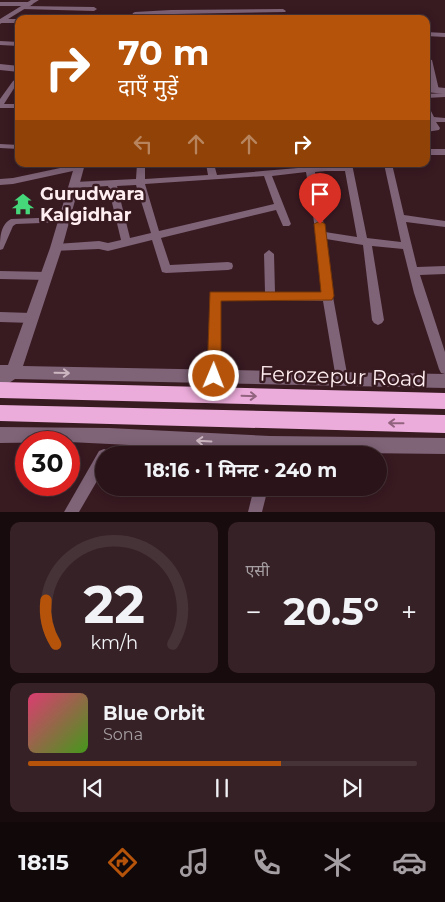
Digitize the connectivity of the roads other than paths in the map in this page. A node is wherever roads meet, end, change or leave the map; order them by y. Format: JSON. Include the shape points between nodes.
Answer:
{"nodes":[{"id":1,"x":0,"y":4,"type":"edge"},
{"id":2,"x":30,"y":4,"type":"edge"},
{"id":3,"x":236,"y":5,"type":"dead end"},
{"id":4,"x":94,"y":9,"type":"dead end"},
{"id":5,"x":284,"y":11,"type":"dead end"},
{"id":6,"x":135,"y":15,"type":"edge"},
{"id":7,"x":170,"y":15,"type":"edge"},
{"id":8,"x":234,"y":15,"type":"edge"},
{"id":9,"x":244,"y":15,"type":"edge"},
{"id":10,"x":1,"y":21,"type":"edge"},
{"id":11,"x":15,"y":21,"type":"edge"},
{"id":12,"x":430,"y":34,"type":"edge"},
{"id":13,"x":445,"y":36,"type":"edge"},
{"id":14,"x":0,"y":44,"type":"edge"},
{"id":15,"x":15,"y":44,"type":"edge"},
{"id":16,"x":0,"y":67,"type":"edge"},
{"id":17,"x":15,"y":69,"type":"edge"},
{"id":18,"x":15,"y":82,"type":"dead end"},
{"id":19,"x":430,"y":90,"type":"edge"},
{"id":20,"x":445,"y":91,"type":"edge"},
{"id":21,"x":445,"y":95,"type":"edge"},
{"id":22,"x":430,"y":96,"type":"edge"},
{"id":23,"x":0,"y":105,"type":"edge"},
{"id":24,"x":15,"y":106,"type":"edge"},
{"id":25,"x":430,"y":116,"type":"edge"},
{"id":26,"x":432,"y":120,"type":"junction"},
{"id":27,"x":445,"y":120,"type":"edge"},
{"id":28,"x":430,"y":129,"type":"edge"},
{"id":29,"x":0,"y":146,"type":"edge"},
{"id":30,"x":15,"y":146,"type":"edge"},
{"id":31,"x":430,"y":152,"type":"edge"},
{"id":32,"x":445,"y":152,"type":"edge"},
{"id":33,"x":71,"y":167,"type":"edge"},
{"id":34,"x":78,"y":167,"type":"edge"},
{"id":35,"x":141,"y":167,"type":"edge"},
{"id":36,"x":211,"y":167,"type":"edge"},
{"id":37,"x":321,"y":167,"type":"edge"},
{"id":38,"x":348,"y":167,"type":"edge"},
{"id":39,"x":389,"y":167,"type":"edge"},
{"id":40,"x":282,"y":168,"type":"edge"},
{"id":41,"x":310,"y":170,"type":"junction"},
{"id":42,"x":267,"y":173,"type":"junction"},
{"id":43,"x":213,"y":178,"type":"junction"},
{"id":44,"x":0,"y":182,"type":"edge"},
{"id":45,"x":140,"y":182,"type":"junction"},
{"id":46,"x":112,"y":183,"type":"junction"},
{"id":47,"x":74,"y":185,"type":"junction"},
{"id":48,"x":279,"y":206,"type":"junction"},
{"id":49,"x":400,"y":218,"type":"junction"},
{"id":50,"x":64,"y":220,"type":"junction"},
{"id":51,"x":286,"y":224,"type":"dead end"},
{"id":52,"x":445,"y":224,"type":"edge"},
{"id":53,"x":321,"y":235,"type":"junction"},
{"id":54,"x":157,"y":236,"type":"junction"},
{"id":55,"x":365,"y":242,"type":"junction"},
{"id":56,"x":126,"y":243,"type":"junction"},
{"id":57,"x":0,"y":246,"type":"edge"},
{"id":58,"x":407,"y":246,"type":"junction"},
{"id":59,"x":56,"y":248,"type":"junction"},
{"id":60,"x":269,"y":254,"type":"dead end"},
{"id":61,"x":228,"y":266,"type":"dead end"},
{"id":62,"x":445,"y":270,"type":"edge"},
{"id":63,"x":414,"y":271,"type":"junction"},
{"id":64,"x":0,"y":275,"type":"edge"},
{"id":65,"x":47,"y":276,"type":"junction"},
{"id":66,"x":270,"y":296,"type":"junction"},
{"id":67,"x":328,"y":296,"type":"junction"},
{"id":68,"x":0,"y":317,"type":"edge"},
{"id":69,"x":32,"y":318,"type":"junction"},
{"id":70,"x":378,"y":320,"type":"dead end"},
{"id":71,"x":445,"y":368,"type":"edge"},
{"id":72,"x":7,"y":372,"type":"edge"},
{"id":73,"x":214,"y":376,"type":"junction"},
{"id":74,"x":342,"y":379,"type":"junction"},
{"id":75,"x":445,"y":381,"type":"edge"},
{"id":76,"x":0,"y":382,"type":"edge"},
{"id":77,"x":0,"y":390,"type":"edge"},
{"id":78,"x":445,"y":401,"type":"edge"},
{"id":79,"x":1,"y":415,"type":"edge"},
{"id":80,"x":445,"y":424,"type":"edge"},
{"id":81,"x":0,"y":435,"type":"edge"},
{"id":82,"x":109,"y":436,"type":"junction"},
{"id":83,"x":106,"y":446,"type":"edge"},
{"id":84,"x":223,"y":446,"type":"edge"},
{"id":85,"x":445,"y":446,"type":"edge"},
{"id":86,"x":387,"y":447,"type":"edge"},
{"id":87,"x":95,"y":471,"type":"edge"},
{"id":88,"x":258,"y":496,"type":"edge"},
{"id":89,"x":71,"y":512,"type":"edge"},
{"id":90,"x":254,"y":512,"type":"edge"}],
"edges":[{"from":1,"to":2,"type":"street"},
{"from":2,"to":4,"type":"street"},
{"from":2,"to":10,"type":"street"},
{"from":3,"to":8,"type":"street"},
{"from":5,"to":9,"type":"street"},
{"from":6,"to":7,"type":"street","via":[[140,12]]},
{"from":10,"to":11,"type":"street"},
{"from":12,"to":13,"type":"street"},
{"from":14,"to":15,"type":"street"},
{"from":16,"to":17,"type":"street"},
{"from":18,"to":23,"type":"street"},
{"from":19,"to":20,"type":"street"},
{"from":21,"to":22,"type":"street"},
{"from":23,"to":24,"type":"street"},
{"from":25,"to":26,"type":"street"},
{"from":26,"to":27,"type":"street"},
{"from":26,"to":28,"type":"street","via":[[436,128]]},
{"from":29,"to":30,"type":"street"},
{"from":31,"to":32,"type":"street"},
{"from":33,"to":44,"type":"street"},
{"from":34,"to":47,"type":"street"},
{"from":35,"to":45,"type":"street"},
{"from":36,"to":43,"type":"street"},
{"from":37,"to":41,"type":"street"},
{"from":38,"to":55,"type":"street"},
{"from":39,"to":49,"type":"street"},
{"from":40,"to":41,"type":"street"},
{"from":40,"to":42,"type":"street"},
{"from":41,"to":53,"type":"street"},
{"from":42,"to":43,"type":"street"},
{"from":42,"to":48,"type":"street"},
{"from":43,"to":45,"type":"street"},
{"from":45,"to":46,"type":"street"},
{"from":45,"to":54,"type":"street"},
{"from":46,"to":47,"type":"street"},
{"from":46,"to":56,"type":"street"},
{"from":47,"to":50,"type":"street"},
{"from":48,"to":51,"type":"street"},
{"from":48,"to":54,"type":"street"},
{"from":49,"to":52,"type":"street"},
{"from":49,"to":58,"type":"street"},
{"from":50,"to":57,"type":"street","via":[[14,221],[9,224]]},
{"from":50,"to":59,"type":"street"},
{"from":53,"to":55,"type":"street"},
{"from":53,"to":67,"type":"street"},
{"from":54,"to":56,"type":"street"},
{"from":54,"to":61,"type":"street","via":[[166,269]]},
{"from":55,"to":58,"type":"street"},
{"from":55,"to":70,"type":"street"},
{"from":56,"to":59,"type":"street","via":[[108,247]]},
{"from":58,"to":63,"type":"street"},
{"from":59,"to":65,"type":"street"},
{"from":60,"to":66,"type":"street"},
{"from":62,"to":63,"type":"street"},
{"from":63,"to":71,"type":"street"},
{"from":64,"to":65,"type":"street"},
{"from":65,"to":69,"type":"street"},
{"from":66,"to":67,"type":"street"},
{"from":66,"to":73,"type":"street","via":[[215,296]]},
{"from":67,"to":74,"type":"street"},
{"from":68,"to":69,"type":"street"},
{"from":69,"to":72,"type":"street"},
{"from":72,"to":73,"type":"street","one_way":true},
{"from":72,"to":76,"type":"street"},
{"from":73,"to":74,"type":"street"},
{"from":74,"to":75,"type":"street"},
{"from":77,"to":78,"type":"highway","name":"Ferozepur Road","one_way":true},
{"from":80,"to":79,"type":"highway","one_way":true},
{"from":81,"to":82,"type":"street"},
{"from":82,"to":83,"type":"street"},
{"from":84,"to":82,"type":"street","one_way":true},
{"from":85,"to":86,"type":"street"},
{"from":87,"to":89,"type":"street"},
{"from":88,"to":90,"type":"street"}]}
